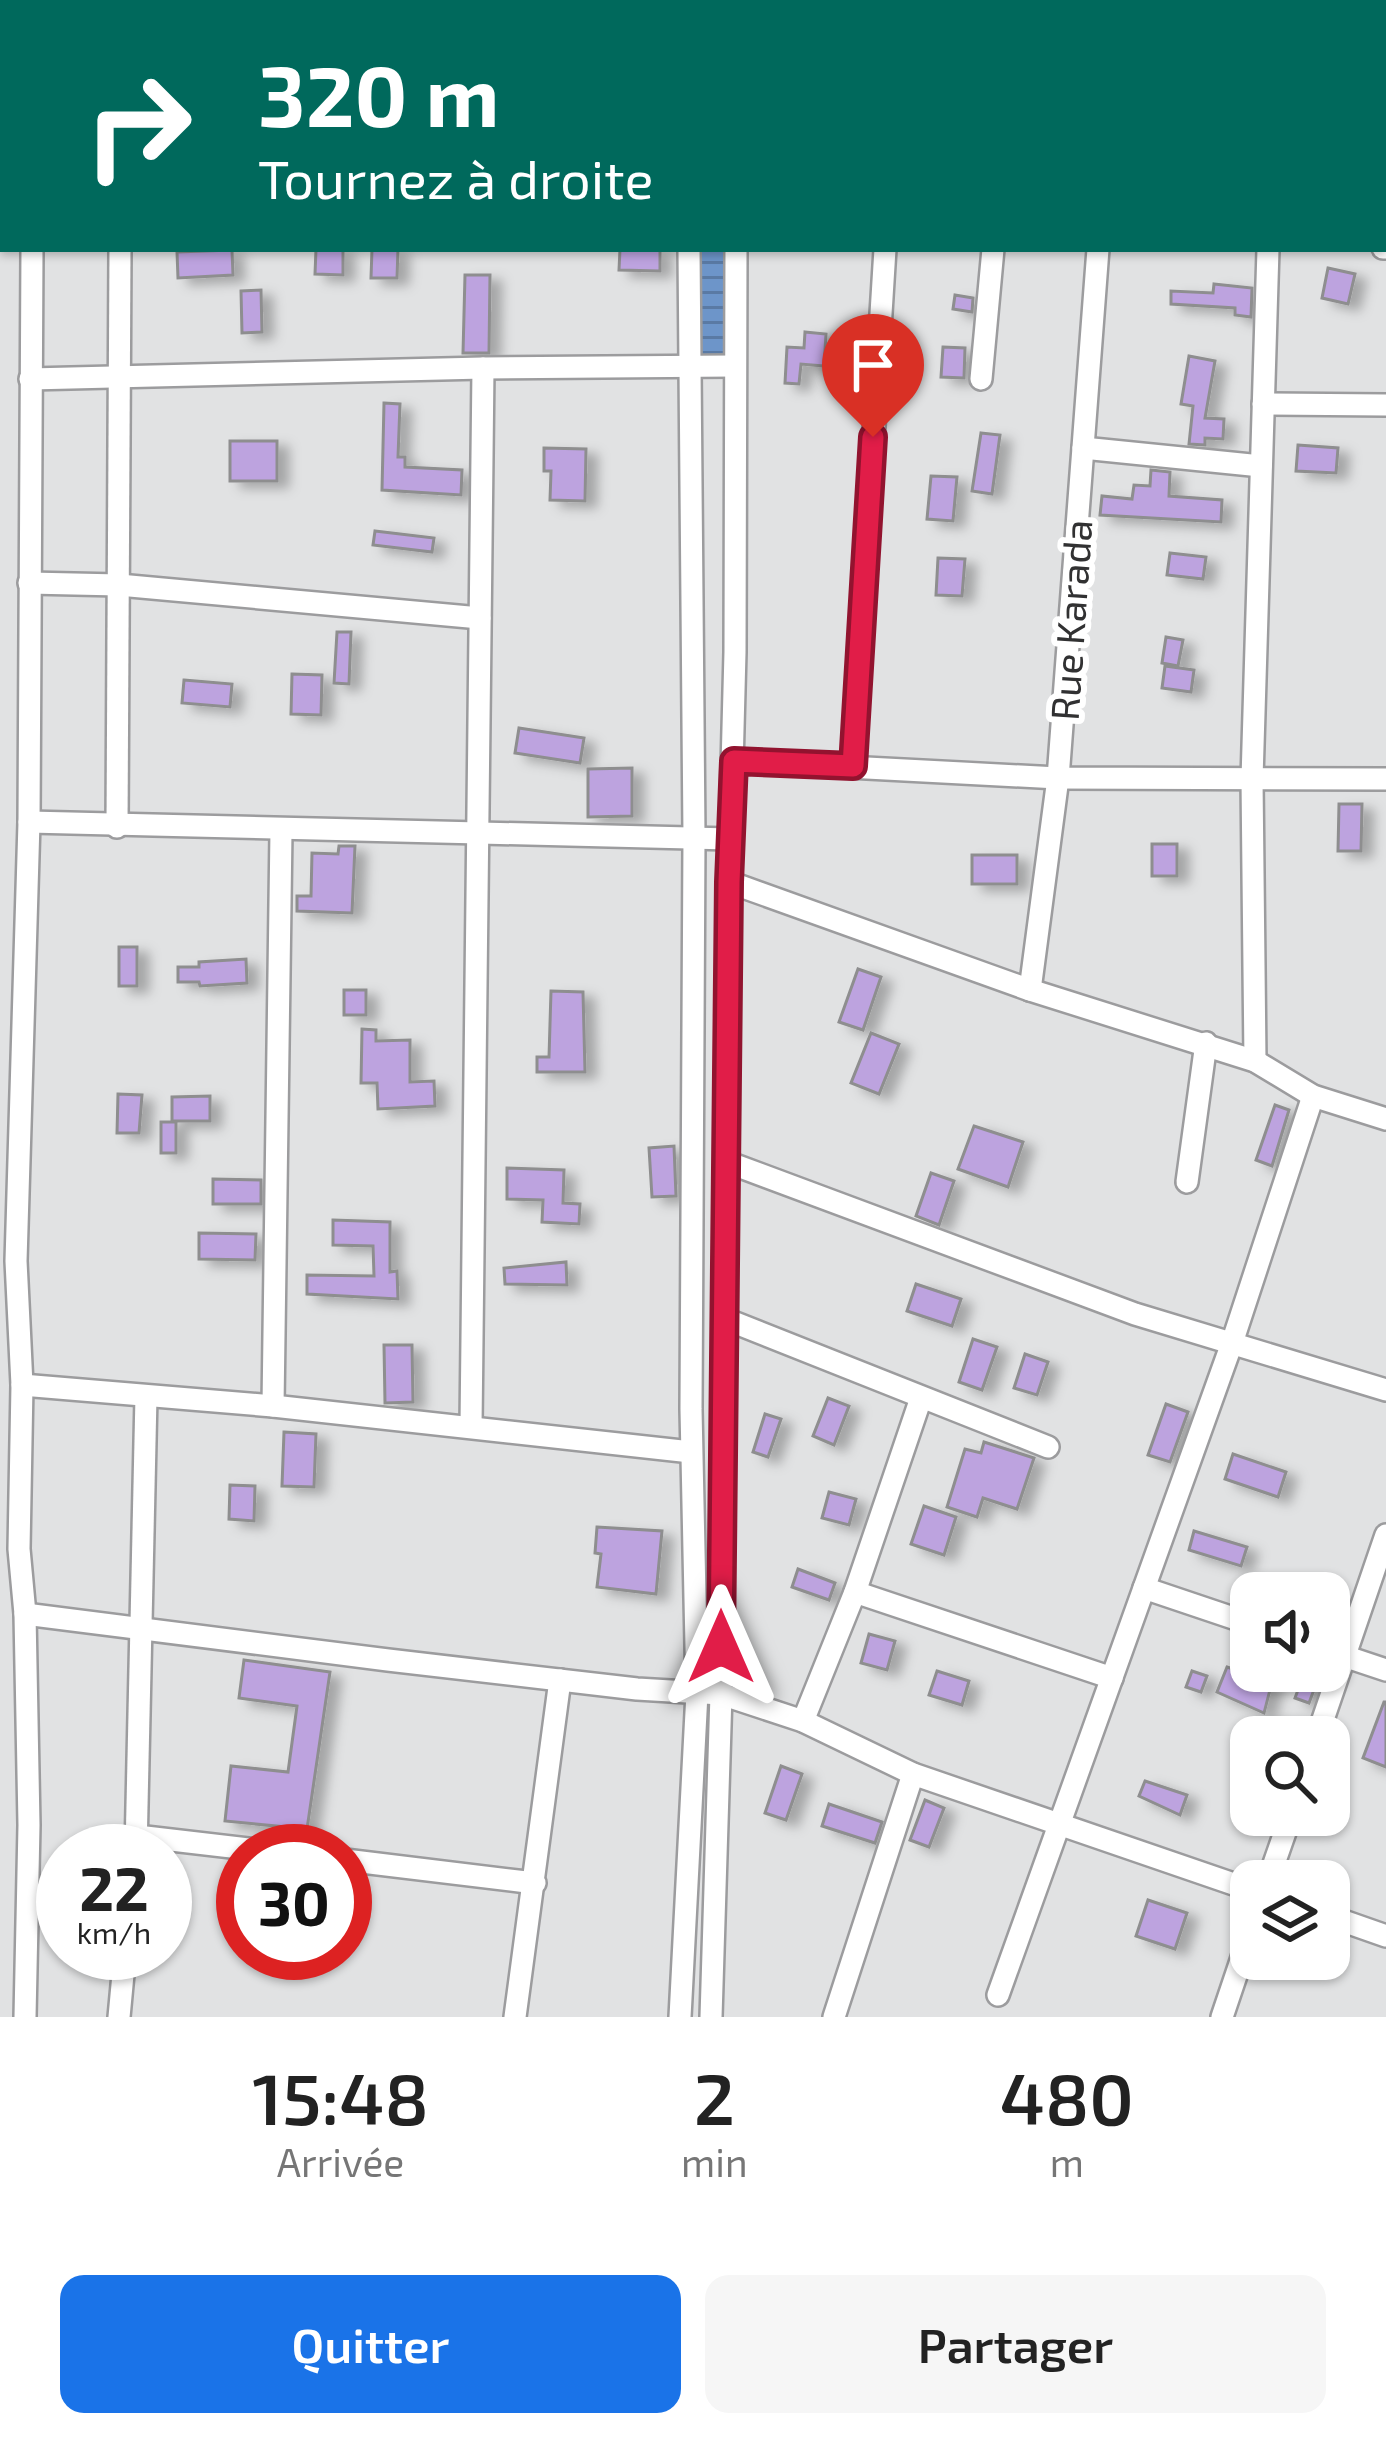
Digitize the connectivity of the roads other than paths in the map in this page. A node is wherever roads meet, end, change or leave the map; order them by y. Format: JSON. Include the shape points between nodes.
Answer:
{"nodes":[{"id":1,"x":32,"y":252,"type":"edge"},
{"id":2,"x":120,"y":252,"type":"edge"},
{"id":3,"x":690,"y":252,"type":"edge"},
{"id":4,"x":735,"y":252,"type":"edge"},
{"id":5,"x":885,"y":252,"type":"edge"},
{"id":6,"x":993,"y":252,"type":"edge"},
{"id":7,"x":1099,"y":252,"type":"edge"},
{"id":8,"x":1268,"y":252,"type":"edge"},
{"id":9,"x":711,"y":367,"type":"junction"},
{"id":10,"x":484,"y":368,"type":"junction"},
{"id":11,"x":119,"y":376,"type":"junction"},
{"id":12,"x":30,"y":379,"type":"junction"},
{"id":13,"x":981,"y":379,"type":"dead end"},
{"id":14,"x":1263,"y":404,"type":"junction"},
{"id":15,"x":1386,"y":405,"type":"edge"},
{"id":16,"x":1083,"y":448,"type":"junction"},
{"id":17,"x":1261,"y":466,"type":"junction"},
{"id":18,"x":29,"y":583,"type":"junction"},
{"id":19,"x":119,"y":585,"type":"junction"},
{"id":20,"x":479,"y":618,"type":"junction"},
{"id":21,"x":734,"y":761,"type":"junction"},
{"id":22,"x":853,"y":766,"type":"junction"},
{"id":23,"x":1058,"y":778,"type":"junction"},
{"id":24,"x":1252,"y":778,"type":"junction"},
{"id":25,"x":1386,"y":779,"type":"edge"},
{"id":26,"x":29,"y":822,"type":"junction"},
{"id":27,"x":117,"y":826,"type":"junction"},
{"id":28,"x":281,"y":831,"type":"junction"},
{"id":29,"x":477,"y":835,"type":"junction"},
{"id":30,"x":694,"y":837,"type":"junction"},
{"id":31,"x":730,"y":839,"type":"junction"},
{"id":32,"x":729,"y":882,"type":"junction"},
{"id":33,"x":1030,"y":990,"type":"junction"},
{"id":34,"x":1206,"y":1043,"type":"junction"},
{"id":35,"x":1255,"y":1061,"type":"junction"},
{"id":36,"x":1313,"y":1096,"type":"junction"},
{"id":37,"x":1386,"y":1119,"type":"edge"},
{"id":38,"x":727,"y":1162,"type":"junction"},
{"id":39,"x":1187,"y":1182,"type":"dead end"},
{"id":40,"x":723,"y":1318,"type":"junction"},
{"id":41,"x":1232,"y":1342,"type":"junction"},
{"id":42,"x":22,"y":1385,"type":"junction"},
{"id":43,"x":1386,"y":1390,"type":"edge"},
{"id":44,"x":146,"y":1396,"type":"junction"},
{"id":45,"x":921,"y":1398,"type":"junction"},
{"id":46,"x":273,"y":1406,"type":"junction"},
{"id":47,"x":471,"y":1426,"type":"junction"},
{"id":48,"x":1048,"y":1447,"type":"dead end"},
{"id":49,"x":691,"y":1452,"type":"junction"},
{"id":50,"x":1386,"y":1535,"type":"edge"},
{"id":51,"x":1144,"y":1588,"type":"junction"},
{"id":52,"x":855,"y":1592,"type":"junction"},
{"id":53,"x":26,"y":1614,"type":"junction"},
{"id":54,"x":1230,"y":1617,"type":"edge"},
{"id":55,"x":1350,"y":1622,"type":"edge"},
{"id":56,"x":144,"y":1628,"type":"junction"},
{"id":57,"x":1350,"y":1658,"type":"edge"},
{"id":58,"x":1386,"y":1670,"type":"edge"},
{"id":59,"x":1112,"y":1678,"type":"junction"},
{"id":60,"x":560,"y":1680,"type":"junction"},
{"id":61,"x":697,"y":1693,"type":"junction"},
{"id":62,"x":721,"y":1694,"type":"junction"},
{"id":63,"x":803,"y":1720,"type":"junction"},
{"id":64,"x":913,"y":1774,"type":"junction"},
{"id":65,"x":138,"y":1824,"type":"edge"},
{"id":66,"x":1059,"y":1824,"type":"junction"},
{"id":67,"x":372,"y":1863,"type":"edge"},
{"id":68,"x":535,"y":1882,"type":"junction"},
{"id":69,"x":1230,"y":1883,"type":"edge"},
{"id":70,"x":1350,"y":1923,"type":"edge"},
{"id":71,"x":1386,"y":1936,"type":"edge"},
{"id":72,"x":122,"y":1980,"type":"edge"},
{"id":73,"x":1234,"y":1980,"type":"edge"},
{"id":74,"x":998,"y":1995,"type":"dead end"},
{"id":75,"x":25,"y":2017,"type":"edge"},
{"id":76,"x":119,"y":2017,"type":"edge"},
{"id":77,"x":515,"y":2017,"type":"edge"},
{"id":78,"x":680,"y":2017,"type":"edge"},
{"id":79,"x":711,"y":2017,"type":"edge"},
{"id":80,"x":834,"y":2017,"type":"edge"},
{"id":81,"x":1222,"y":2017,"type":"edge"}],
"edges":[{"from":1,"to":12,"type":"street"},
{"from":2,"to":11,"type":"street"},
{"from":3,"to":9,"type":"street"},
{"from":4,"to":9,"type":"street"},
{"from":5,"to":22,"type":"street"},
{"from":6,"to":13,"type":"street"},
{"from":7,"to":16,"type":"street","name":"Rue Karada"},
{"from":8,"to":14,"type":"street"},
{"from":9,"to":10,"type":"street"},
{"from":9,"to":21,"type":"street"},
{"from":9,"to":30,"type":"street"},
{"from":10,"to":11,"type":"street"},
{"from":10,"to":20,"type":"street"},
{"from":11,"to":12,"type":"street"},
{"from":11,"to":19,"type":"street"},
{"from":12,"to":18,"type":"street"},
{"from":14,"to":15,"type":"street"},
{"from":14,"to":17,"type":"street"},
{"from":16,"to":17,"type":"street"},
{"from":16,"to":23,"type":"street","name":"Rue Karada"},
{"from":17,"to":24,"type":"street"},
{"from":18,"to":19,"type":"street"},
{"from":18,"to":26,"type":"street"},
{"from":19,"to":20,"type":"street"},
{"from":19,"to":27,"type":"street"},
{"from":20,"to":29,"type":"street"},
{"from":21,"to":22,"type":"street"},
{"from":21,"to":31,"type":"street"},
{"from":22,"to":23,"type":"street"},
{"from":23,"to":24,"type":"street"},
{"from":23,"to":33,"type":"street","name":"Rue Karada"},
{"from":24,"to":25,"type":"street"},
{"from":24,"to":35,"type":"street"},
{"from":26,"to":27,"type":"street"},
{"from":26,"to":42,"type":"street","via":[[16,1223]]},
{"from":27,"to":28,"type":"street"},
{"from":28,"to":29,"type":"street"},
{"from":28,"to":46,"type":"street"},
{"from":29,"to":30,"type":"street"},
{"from":29,"to":47,"type":"street"},
{"from":30,"to":31,"type":"street"},
{"from":30,"to":49,"type":"street"},
{"from":31,"to":32,"type":"street"},
{"from":32,"to":33,"type":"street"},
{"from":32,"to":38,"type":"street"},
{"from":33,"to":34,"type":"street"},
{"from":34,"to":35,"type":"street"},
{"from":34,"to":39,"type":"street"},
{"from":35,"to":36,"type":"street"},
{"from":36,"to":37,"type":"street"},
{"from":36,"to":41,"type":"street"},
{"from":38,"to":40,"type":"street"},
{"from":38,"to":41,"type":"street","via":[[1135,1314]]},
{"from":40,"to":45,"type":"street"},
{"from":40,"to":62,"type":"street"},
{"from":41,"to":43,"type":"street"},
{"from":41,"to":51,"type":"street"},
{"from":42,"to":44,"type":"street"},
{"from":42,"to":53,"type":"street"},
{"from":44,"to":46,"type":"street"},
{"from":44,"to":56,"type":"street"},
{"from":45,"to":48,"type":"street"},
{"from":45,"to":52,"type":"street"},
{"from":46,"to":47,"type":"street"},
{"from":47,"to":49,"type":"street"},
{"from":49,"to":61,"type":"street"},
{"from":50,"to":55,"type":"street"},
{"from":51,"to":54,"type":"street"},
{"from":51,"to":59,"type":"street"},
{"from":52,"to":59,"type":"street"},
{"from":52,"to":63,"type":"street"},
{"from":53,"to":56,"type":"street"},
{"from":53,"to":75,"type":"street"},
{"from":56,"to":60,"type":"street"},
{"from":56,"to":65,"type":"street"},
{"from":57,"to":58,"type":"street"},
{"from":59,"to":66,"type":"street"},
{"from":60,"to":61,"type":"street"},
{"from":60,"to":68,"type":"street"},
{"from":61,"to":62,"type":"street"},
{"from":61,"to":78,"type":"street"},
{"from":62,"to":63,"type":"street"},
{"from":62,"to":79,"type":"street"},
{"from":63,"to":64,"type":"street"},
{"from":64,"to":66,"type":"street"},
{"from":64,"to":80,"type":"street"},
{"from":66,"to":69,"type":"street"},
{"from":66,"to":74,"type":"street"},
{"from":67,"to":68,"type":"street"},
{"from":68,"to":77,"type":"street"},
{"from":70,"to":71,"type":"street"},
{"from":72,"to":76,"type":"street"},
{"from":73,"to":81,"type":"street"}]}
